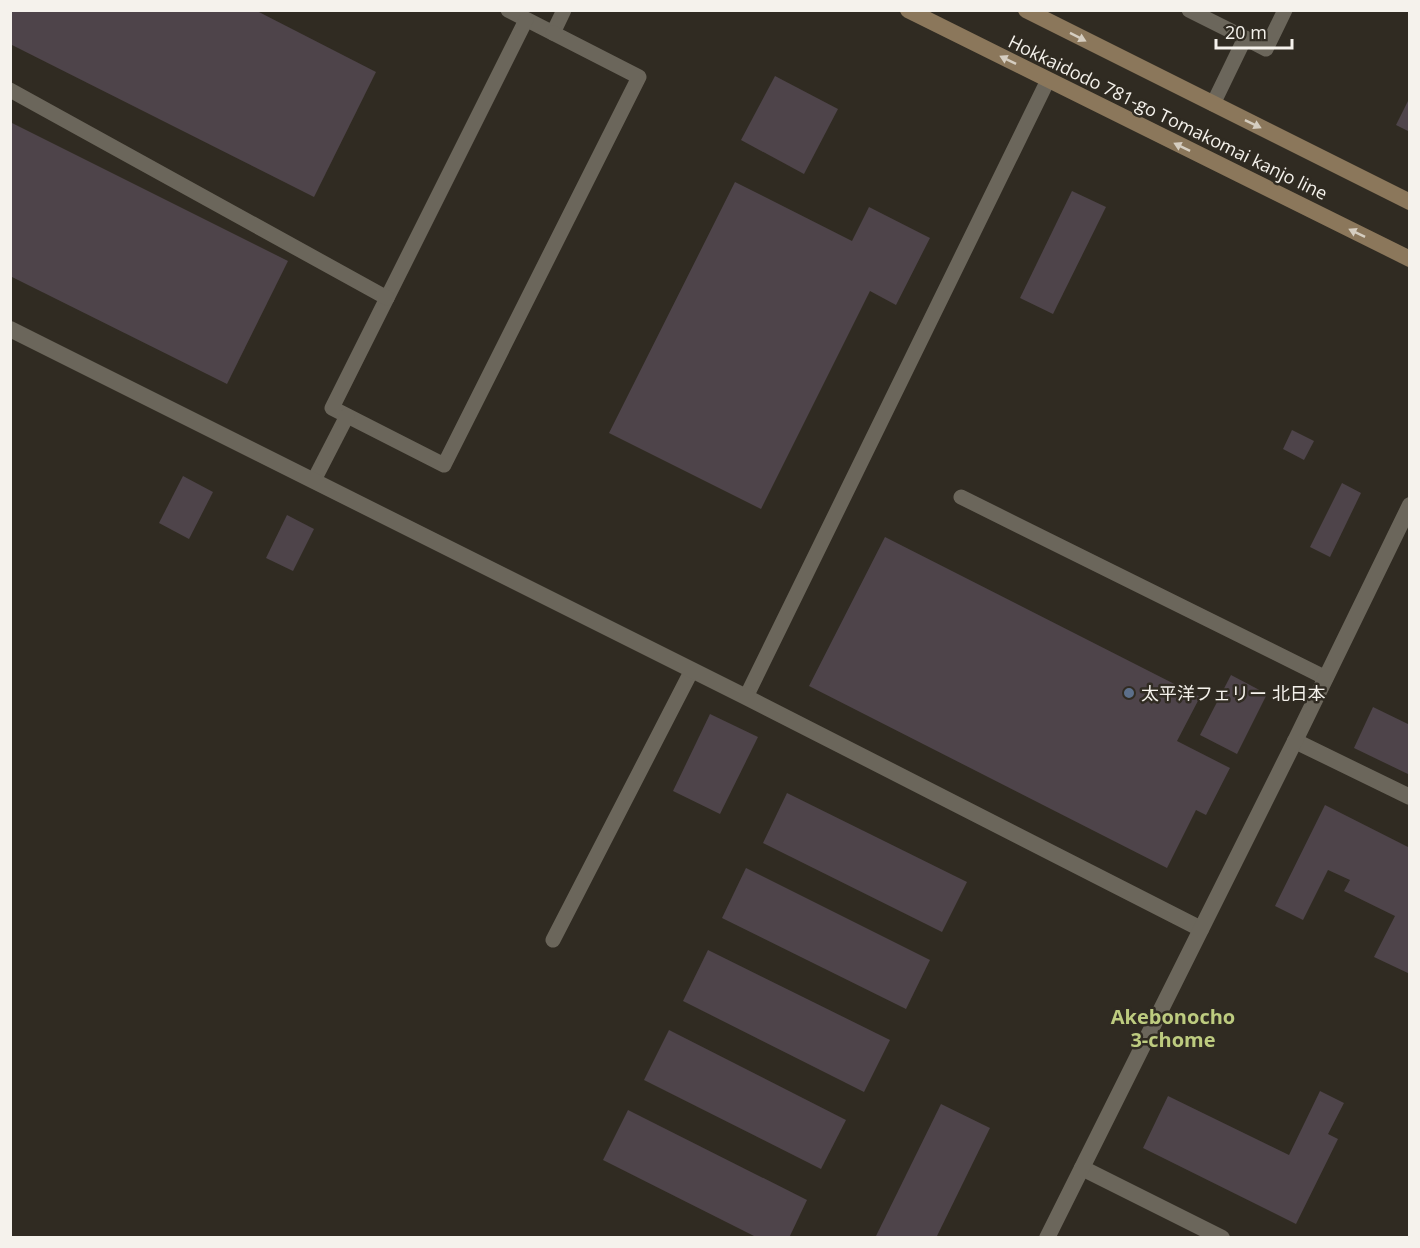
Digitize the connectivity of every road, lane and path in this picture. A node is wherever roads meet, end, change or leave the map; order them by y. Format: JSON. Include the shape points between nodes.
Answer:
{"nodes":[{"id":1,"x":508,"y":10,"type":"edge"},
{"id":2,"x":564,"y":10,"type":"edge"},
{"id":3,"x":908,"y":10,"type":"edge"},
{"id":4,"x":1026,"y":10,"type":"edge"},
{"id":5,"x":1189,"y":10,"type":"edge"},
{"id":6,"x":1285,"y":10,"type":"edge"},
{"id":7,"x":526,"y":20,"type":"junction"},
{"id":8,"x":553,"y":33,"type":"junction"},
{"id":9,"x":1245,"y":38,"type":"junction"},
{"id":10,"x":1048,"y":80,"type":"junction"},
{"id":11,"x":10,"y":90,"type":"edge"},
{"id":12,"x":1213,"y":104,"type":"junction"},
{"id":13,"x":1410,"y":202,"type":"edge"},
{"id":14,"x":1410,"y":259,"type":"edge"},
{"id":15,"x":387,"y":298,"type":"junction"},
{"id":16,"x":10,"y":329,"type":"edge"},
{"id":17,"x":347,"y":416,"type":"junction"},
{"id":18,"x":314,"y":480,"type":"junction"},
{"id":19,"x":961,"y":497,"type":"dead end"},
{"id":20,"x":1410,"y":505,"type":"edge"},
{"id":21,"x":692,"y":670,"type":"junction"},
{"id":22,"x":1326,"y":678,"type":"junction"},
{"id":23,"x":746,"y":697,"type":"junction"},
{"id":24,"x":1295,"y":741,"type":"junction"},
{"id":25,"x":1410,"y":797,"type":"edge"},
{"id":26,"x":1201,"y":929,"type":"junction"},
{"id":27,"x":553,"y":940,"type":"dead end"},
{"id":28,"x":1082,"y":1168,"type":"junction"},
{"id":29,"x":1047,"y":1238,"type":"edge"},
{"id":30,"x":1222,"y":1238,"type":"edge"}],
"edges":[{"from":1,"to":7,"type":"lane"},
{"from":2,"to":8,"type":"lane"},
{"from":10,"to":3,"type":"main road","name":"Hokkaidodo 781-go Tomakomai kanjo line","one_way":true},
{"from":4,"to":12,"type":"main road","name":"Hokkaidodo 781-go Tomakomai kanjo line","one_way":true},
{"from":5,"to":9,"type":"lane"},
{"from":6,"to":9,"type":"lane","via":[[1266,49]]},
{"from":7,"to":8,"type":"lane"},
{"from":7,"to":15,"type":"lane"},
{"from":8,"to":17,"type":"lane","via":[[639,77],[444,465]]},
{"from":9,"to":12,"type":"lane"},
{"from":14,"to":10,"type":"main road","name":"Hokkaidodo 781-go Tomakomai kanjo line","one_way":true},
{"from":10,"to":23,"type":"lane"},
{"from":11,"to":15,"type":"lane"},
{"from":12,"to":13,"type":"main road","name":"Hokkaidodo 781-go Tomakomai kanjo line","one_way":true},
{"from":15,"to":17,"type":"lane","via":[[332,408]]},
{"from":16,"to":18,"type":"street"},
{"from":17,"to":18,"type":"lane"},
{"from":18,"to":21,"type":"street"},
{"from":19,"to":22,"type":"lane"},
{"from":20,"to":22,"type":"street"},
{"from":21,"to":23,"type":"street"},
{"from":21,"to":27,"type":"lane"},
{"from":22,"to":24,"type":"street"},
{"from":23,"to":26,"type":"street"},
{"from":24,"to":25,"type":"street"},
{"from":24,"to":26,"type":"street"},
{"from":26,"to":28,"type":"street"},
{"from":28,"to":29,"type":"street"},
{"from":28,"to":30,"type":"street"}]}
